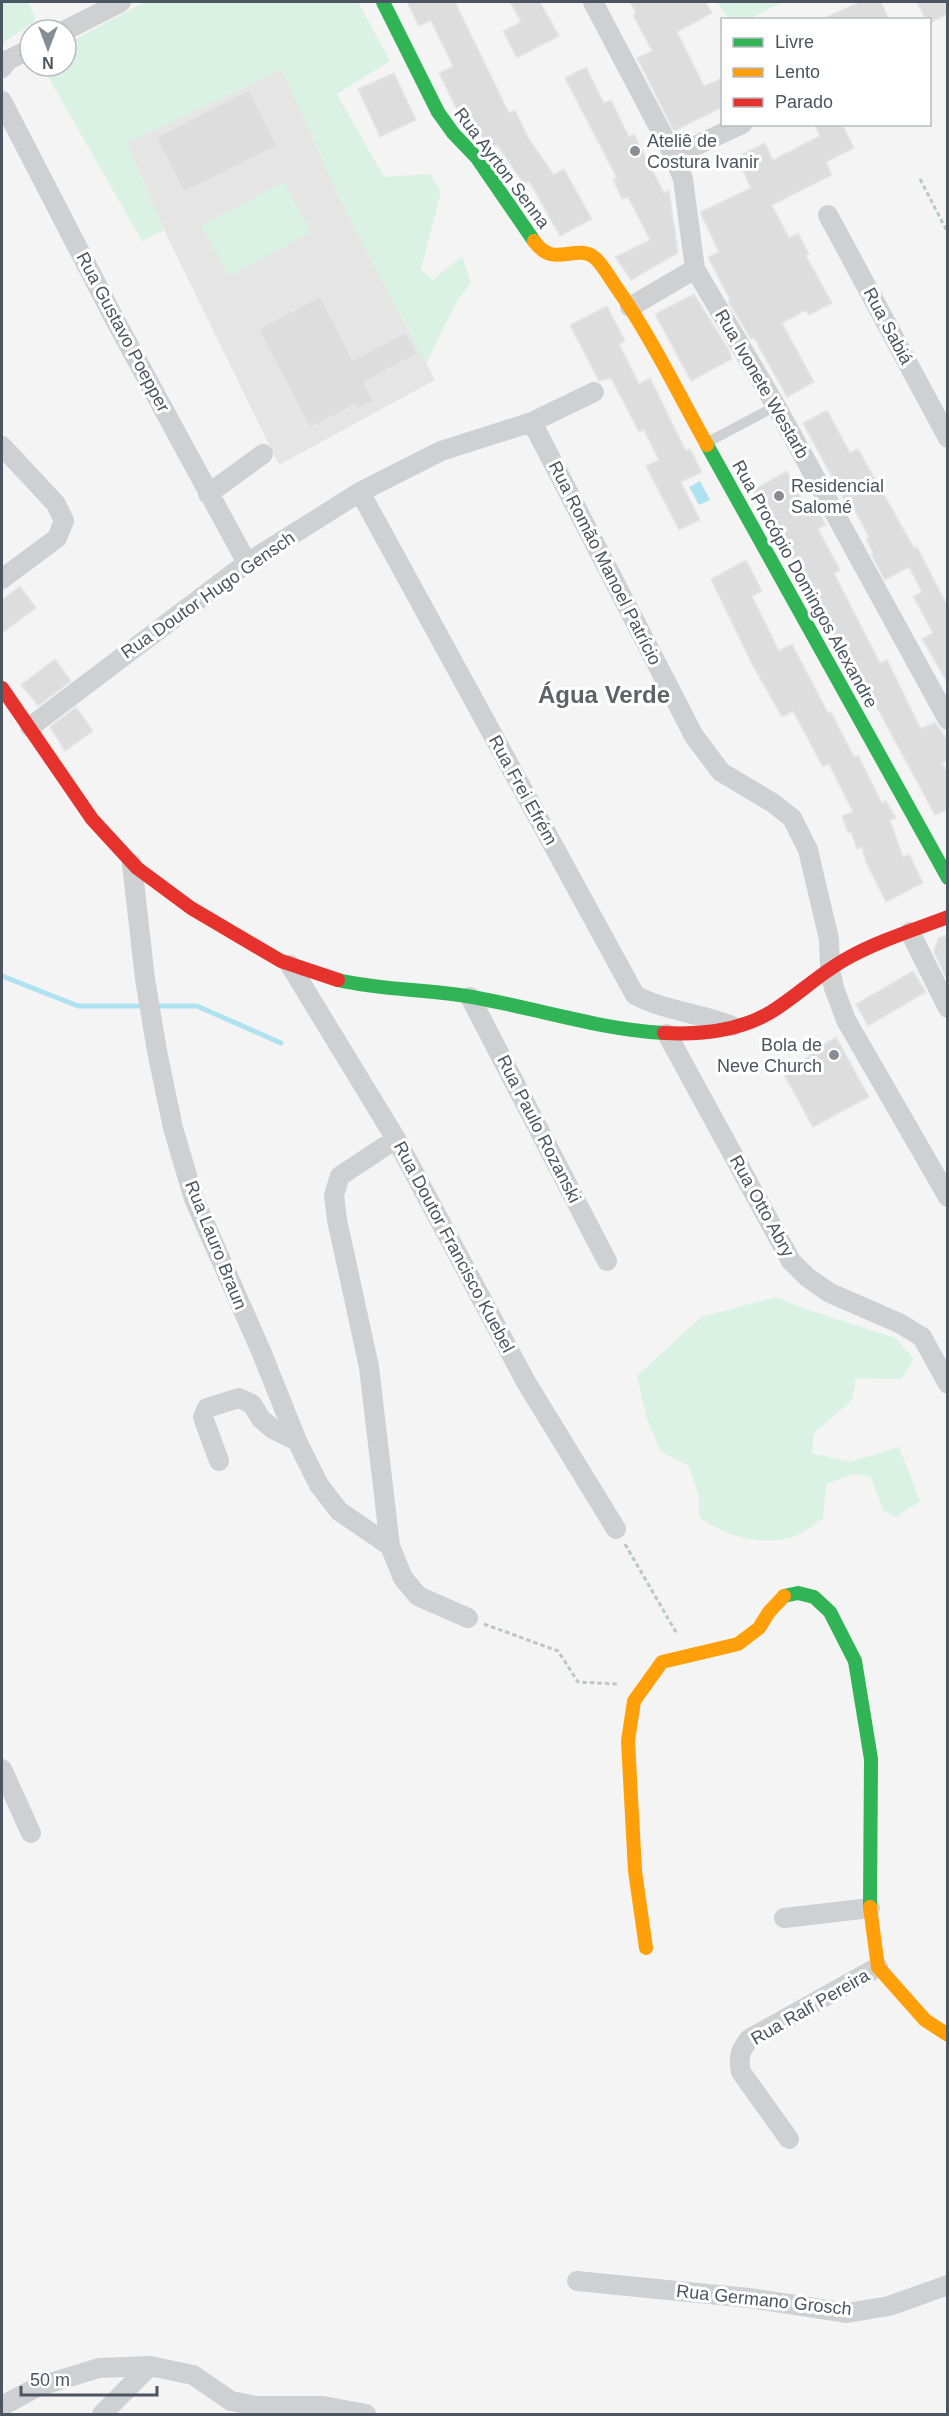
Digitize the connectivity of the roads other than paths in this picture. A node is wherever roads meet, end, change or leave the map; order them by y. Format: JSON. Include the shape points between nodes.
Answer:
{"nodes":[{"id":1,"x":121,"y":2,"type":"edge"},
{"id":2,"x":383,"y":2,"type":"edge"},
{"id":3,"x":592,"y":2,"type":"edge"},
{"id":4,"x":78,"y":24,"type":"edge"},
{"id":5,"x":18,"y":55,"type":"edge"},
{"id":6,"x":2,"y":68,"type":"edge"},
{"id":7,"x":2,"y":101,"type":"edge"},
{"id":8,"x":738,"y":126,"type":"edge"},
{"id":9,"x":674,"y":156,"type":"junction"},
{"id":10,"x":828,"y":215,"type":"dead end"},
{"id":11,"x":694,"y":269,"type":"junction"},
{"id":12,"x":630,"y":307,"type":"junction"},
{"id":13,"x":594,"y":392,"type":"dead end"},
{"id":14,"x":776,"y":406,"type":"junction"},
{"id":15,"x":532,"y":422,"type":"junction"},
{"id":16,"x":948,"y":438,"type":"edge"},
{"id":17,"x":706,"y":443,"type":"junction"},
{"id":18,"x":2,"y":446,"type":"edge"},
{"id":19,"x":263,"y":454,"type":"dead end"},
{"id":20,"x":360,"y":492,"type":"junction"},
{"id":21,"x":208,"y":494,"type":"junction"},
{"id":22,"x":247,"y":563,"type":"junction"},
{"id":23,"x":2,"y":579,"type":"edge"},
{"id":24,"x":2,"y":688,"type":"edge"},
{"id":25,"x":948,"y":720,"type":"edge"},
{"id":26,"x":30,"y":727,"type":"junction"},
{"id":27,"x":132,"y":864,"type":"junction"},
{"id":28,"x":948,"y":878,"type":"edge"},
{"id":29,"x":948,"y":917,"type":"edge"},
{"id":30,"x":910,"y":932,"type":"junction"},
{"id":31,"x":291,"y":965,"type":"junction"},
{"id":32,"x":830,"y":969,"type":"junction"},
{"id":33,"x":470,"y":997,"type":"junction"},
{"id":34,"x":947,"y":1005,"type":"edge"},
{"id":35,"x":734,"y":1027,"type":"junction"},
{"id":36,"x":667,"y":1034,"type":"junction"},
{"id":37,"x":396,"y":1139,"type":"junction"},
{"id":38,"x":948,"y":1197,"type":"edge"},
{"id":39,"x":607,"y":1261,"type":"dead end"},
{"id":40,"x":948,"y":1384,"type":"edge"},
{"id":41,"x":297,"y":1441,"type":"junction"},
{"id":42,"x":219,"y":1461,"type":"dead end"},
{"id":43,"x":616,"y":1528,"type":"road end"},
{"id":44,"x":390,"y":1546,"type":"junction"},
{"id":45,"x":468,"y":1618,"type":"road end"},
{"id":46,"x":2,"y":1769,"type":"edge"},
{"id":47,"x":31,"y":1833,"type":"dead end"},
{"id":48,"x":870,"y":1908,"type":"junction"},
{"id":49,"x":784,"y":1918,"type":"dead end"},
{"id":50,"x":646,"y":1948,"type":"dead end"},
{"id":51,"x":878,"y":1967,"type":"junction"},
{"id":52,"x":948,"y":2035,"type":"edge"},
{"id":53,"x":789,"y":2139,"type":"dead end"},
{"id":54,"x":577,"y":2281,"type":"dead end"},
{"id":55,"x":948,"y":2286,"type":"edge"},
{"id":56,"x":150,"y":2366,"type":"junction"},
{"id":57,"x":2,"y":2406,"type":"edge"},
{"id":58,"x":102,"y":2415,"type":"edge"},
{"id":59,"x":366,"y":2415,"type":"edge"}],
"edges":[{"from":1,"to":4,"type":"street"},
{"from":2,"to":12,"type":"street","name":"Rua Ayrton Senna","via":[[438,112],[477,158],[540,250],[553,256],[587,254],[596,259]]},
{"from":3,"to":9,"type":"street"},
{"from":5,"to":6,"type":"street"},
{"from":7,"to":21,"type":"street","name":"Rua Gustavo Poepper"},
{"from":8,"to":9,"type":"street"},
{"from":9,"to":11,"type":"street","via":[[683,179]]},
{"from":10,"to":16,"type":"street","name":"Rua Sabiá"},
{"from":11,"to":12,"type":"street"},
{"from":11,"to":14,"type":"street","name":"Rua Ivonete Westarb"},
{"from":12,"to":17,"type":"street","name":"Rua Procópio Domingos Alexandre"},
{"from":13,"to":15,"type":"street","name":"Rua Doutor Hugo Gensch"},
{"from":14,"to":17,"type":"lane"},
{"from":14,"to":25,"type":"street","name":"Rua Ivonete Westarb"},
{"from":15,"to":20,"type":"street","name":"Rua Doutor Hugo Gensch","via":[[441,451]]},
{"from":15,"to":32,"type":"street","name":"Rua Romão Manoel Patrício","via":[[694,736],[722,772],[792,818],[808,850],[829,939]]},
{"from":17,"to":28,"type":"street","name":"Rua Procópio Domingos Alexandre"},
{"from":18,"to":23,"type":"street","via":[[56,504],[64,521],[57,538]]},
{"from":19,"to":21,"type":"street"},
{"from":20,"to":22,"type":"street","name":"Rua Doutor Hugo Gensch"},
{"from":20,"to":35,"type":"street","name":"Rua Frei Efrém","via":[[635,995],[650,1004],[709,1017]]},
{"from":21,"to":22,"type":"street","name":"Rua Gustavo Poepper"},
{"from":22,"to":26,"type":"street","name":"Rua Doutor Hugo Gensch"},
{"from":24,"to":26,"type":"street"},
{"from":26,"to":27,"type":"street","via":[[82,808]]},
{"from":27,"to":31,"type":"street","via":[[199,914]]},
{"from":27,"to":41,"type":"street","name":"Rua Lauro Braun","via":[[145,979],[173,1128],[194,1199]]},
{"from":29,"to":30,"type":"street"},
{"from":30,"to":32,"type":"street","via":[[865,949]]},
{"from":30,"to":34,"type":"street"},
{"from":31,"to":33,"type":"street","via":[[372,987]]},
{"from":31,"to":37,"type":"street","name":"Rua Doutor Francisco Kuebel"},
{"from":32,"to":35,"type":"street","via":[[754,1021]]},
{"from":32,"to":38,"type":"street","name":"Rua Romão Manoel Patrício","via":[[846,1020]]},
{"from":33,"to":36,"type":"street","via":[[598,1027]]},
{"from":33,"to":39,"type":"street","name":"Rua Paulo Rozanski"},
{"from":35,"to":36,"type":"street"},
{"from":36,"to":40,"type":"street","name":"Rua Otto Abry","via":[[791,1260],[830,1293],[922,1337]]},
{"from":37,"to":43,"type":"street","name":"Rua Doutor Francisco Kuebel","via":[[526,1382]]},
{"from":37,"to":44,"type":"street","via":[[340,1176],[334,1195],[369,1367]]},
{"from":41,"to":42,"type":"street","via":[[273,1429],[252,1404],[238,1398],[207,1408],[203,1417]]},
{"from":41,"to":44,"type":"street","name":"Rua Lauro Braun","via":[[319,1485],[339,1511]]},
{"from":44,"to":45,"type":"street","via":[[403,1578],[418,1596]]},
{"from":46,"to":47,"type":"street"},
{"from":48,"to":49,"type":"street"},
{"from":48,"to":50,"type":"street","via":[[871,1759],[855,1660],[830,1612],[814,1597],[798,1593],[783,1596],[759,1628],[738,1644],[662,1662],[634,1701],[628,1741],[635,1871]]},
{"from":48,"to":51,"type":"street"},
{"from":51,"to":52,"type":"street","via":[[925,2020]]},
{"from":51,"to":53,"type":"street","name":"Rua Ralf Pereira","via":[[750,2039],[741,2050],[741,2072]]},
{"from":54,"to":55,"type":"street","name":"Rua Germano Grosch","via":[[750,2298],[848,2313],[889,2306]]},
{"from":56,"to":57,"type":"street","via":[[99,2368],[37,2387]]},
{"from":56,"to":58,"type":"street"},
{"from":56,"to":59,"type":"street","via":[[193,2375],[231,2401],[256,2406],[323,2406]]}]}
